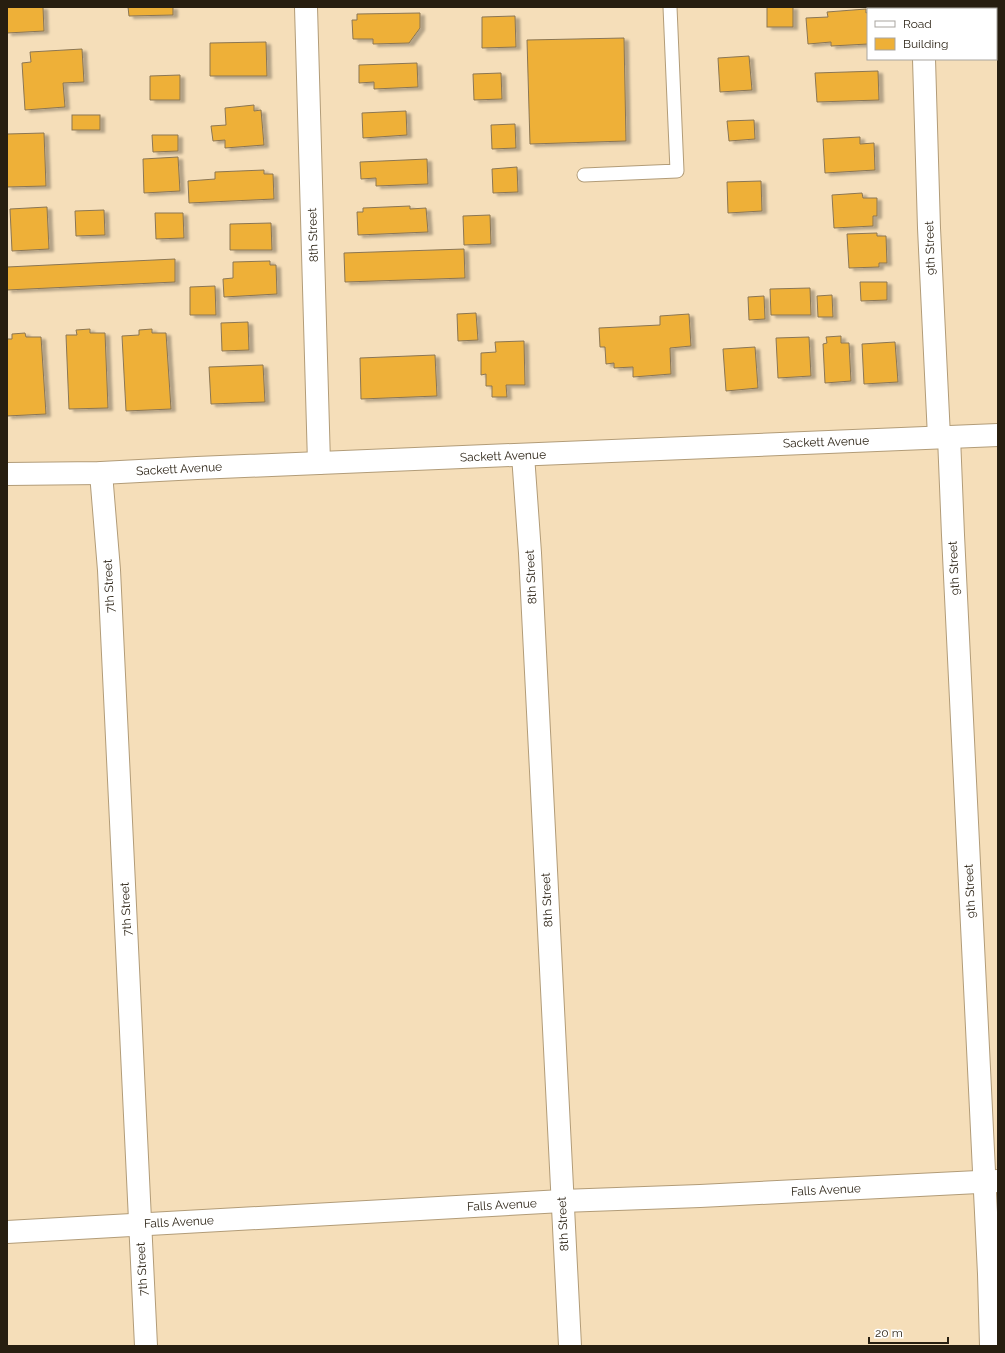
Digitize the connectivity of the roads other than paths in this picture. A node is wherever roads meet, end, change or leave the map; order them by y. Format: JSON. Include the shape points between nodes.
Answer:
{"nodes":[{"id":1,"x":306,"y":7,"type":"edge"},
{"id":2,"x":670,"y":7,"type":"edge"},
{"id":3,"x":924,"y":60,"type":"edge"},
{"id":4,"x":584,"y":174,"type":"dead end"},
{"id":5,"x":998,"y":435,"type":"edge"},
{"id":6,"x":944,"y":437,"type":"junction"},
{"id":7,"x":523,"y":455,"type":"junction"},
{"id":8,"x":319,"y":463,"type":"junction"},
{"id":9,"x":101,"y":473,"type":"junction"},
{"id":10,"x":7,"y":474,"type":"edge"},
{"id":11,"x":991,"y":1181,"type":"edge"},
{"id":12,"x":562,"y":1201,"type":"junction"},
{"id":13,"x":140,"y":1224,"type":"junction"},
{"id":14,"x":7,"y":1232,"type":"edge"},
{"id":15,"x":146,"y":1346,"type":"edge"},
{"id":16,"x":570,"y":1346,"type":"edge"},
{"id":17,"x":991,"y":1346,"type":"edge"}],
"edges":[{"from":1,"to":8,"type":"street","name":"8th Street"},
{"from":2,"to":4,"type":"lane","via":[[677,171]]},
{"from":3,"to":6,"type":"street","name":"9th Street","via":[[929,228]]},
{"from":5,"to":6,"type":"street","name":"Sackett Avenue"},
{"from":6,"to":7,"type":"street","name":"Sackett Avenue"},
{"from":6,"to":11,"type":"street","name":"9th Street","via":[[954,559]]},
{"from":7,"to":8,"type":"street","name":"Sackett Avenue"},
{"from":7,"to":12,"type":"street","name":"8th Street"},
{"from":8,"to":9,"type":"street","name":"Sackett Avenue"},
{"from":9,"to":10,"type":"street","name":"Sackett Avenue"},
{"from":9,"to":13,"type":"street","name":"7th Street","via":[[127,926]]},
{"from":11,"to":12,"type":"street","name":"Falls Avenue"},
{"from":11,"to":17,"type":"street","name":"9th Street"},
{"from":12,"to":13,"type":"street","name":"Falls Avenue"},
{"from":12,"to":16,"type":"street","name":"8th Street"},
{"from":13,"to":14,"type":"street","name":"Falls Avenue"},
{"from":13,"to":15,"type":"street","name":"7th Street"}]}
